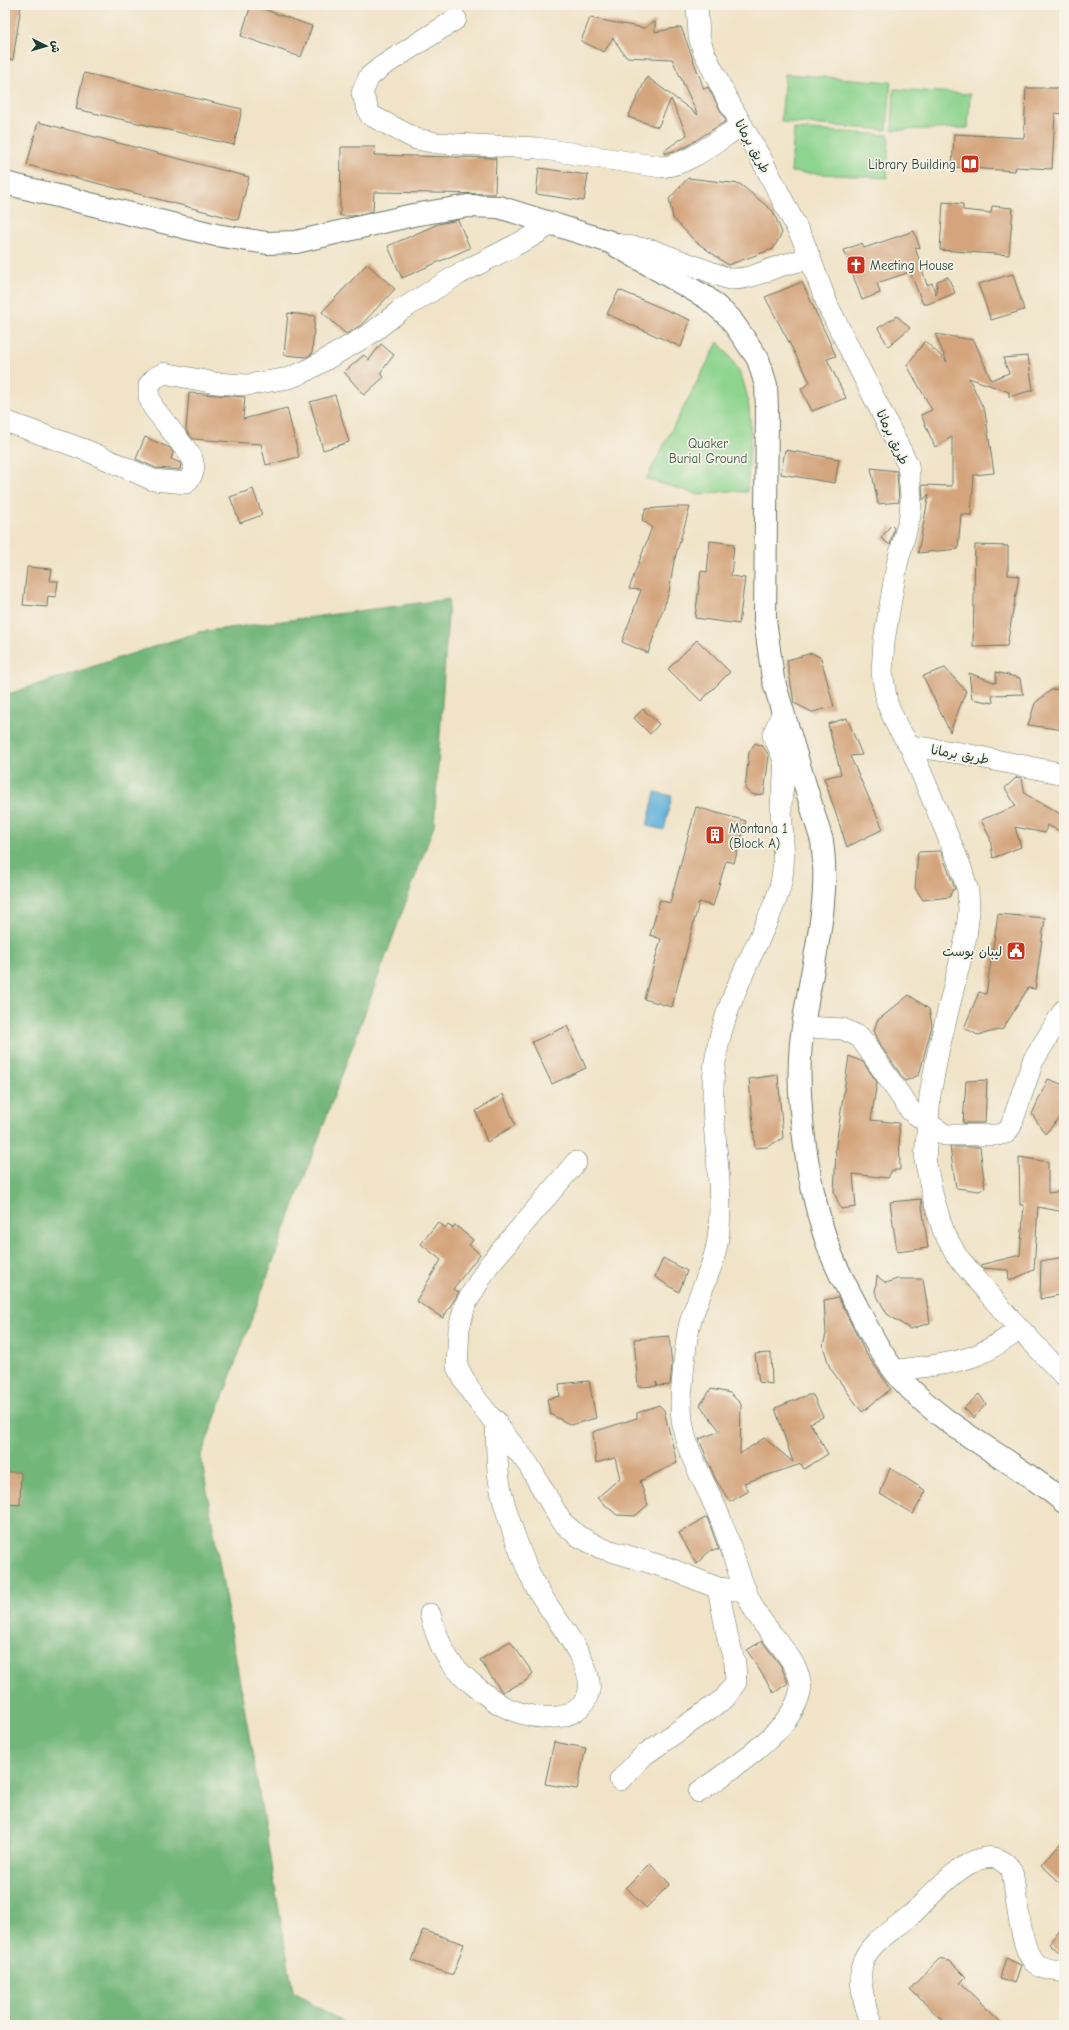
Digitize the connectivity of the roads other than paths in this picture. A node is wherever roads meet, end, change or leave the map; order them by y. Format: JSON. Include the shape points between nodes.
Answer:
{"nodes":[{"id":1,"x":697,"y":5,"type":"edge"},
{"id":2,"x":456,"y":19,"type":"dead end"},
{"id":3,"x":742,"y":125,"type":"junction"},
{"id":4,"x":5,"y":183,"type":"edge"},
{"id":5,"x":553,"y":223,"type":"junction"},
{"id":6,"x":610,"y":242,"type":"junction"},
{"id":7,"x":810,"y":258,"type":"junction"},
{"id":8,"x":5,"y":421,"type":"edge"},
{"id":9,"x":782,"y":714,"type":"junction"},
{"id":10,"x":910,"y":746,"type":"junction"},
{"id":11,"x":1064,"y":774,"type":"edge"},
{"id":12,"x":1064,"y":1010,"type":"edge"},
{"id":13,"x":804,"y":1027,"type":"junction"},
{"id":14,"x":928,"y":1124,"type":"junction"},
{"id":15,"x":576,"y":1162,"type":"dead end"},
{"id":16,"x":1020,"y":1330,"type":"junction"},
{"id":17,"x":895,"y":1371,"type":"junction"},
{"id":18,"x":1064,"y":1376,"type":"edge"},
{"id":19,"x":496,"y":1421,"type":"junction"},
{"id":20,"x":1064,"y":1502,"type":"edge"},
{"id":21,"x":718,"y":1588,"type":"junction"},
{"id":22,"x":746,"y":1591,"type":"junction"},
{"id":23,"x":430,"y":1614,"type":"dead end"},
{"id":24,"x":620,"y":1780,"type":"dead end"},
{"id":25,"x":699,"y":1792,"type":"dead end"},
{"id":26,"x":1064,"y":1972,"type":"edge"},
{"id":27,"x":872,"y":2025,"type":"edge"}],
"edges":[{"from":1,"to":3,"type":"street","name":"طريق برمانا","via":[[699,36],[703,50]]},
{"from":2,"to":3,"type":"street","via":[[369,77],[362,93],[370,115],[416,139],[437,143],[537,148],[661,167],[672,166],[686,160]]},
{"from":3,"to":7,"type":"street","name":"طريق برمانا","via":[[766,166]]},
{"from":4,"to":5,"type":"main road","via":[[216,235],[267,243],[296,242],[413,215],[468,206],[500,207]]},
{"from":5,"to":6,"type":"main road"},
{"from":5,"to":8,"type":"street","via":[[459,274],[401,310],[370,334],[289,378],[248,386],[164,373],[155,378],[149,385],[149,397],[153,407],[191,456],[195,466],[192,476],[186,483],[153,480],[88,451]]},
{"from":6,"to":7,"type":"street","via":[[652,250],[729,279],[741,280]]},
{"from":6,"to":9,"type":"main road","via":[[707,298],[730,318],[758,359],[766,385],[767,410],[765,620],[773,679]]},
{"from":7,"to":10,"type":"street","name":"طريق برمانا","via":[[828,306],[908,465],[910,516],[897,564],[884,641],[882,672],[887,703],[898,728]]},
{"from":9,"to":13,"type":"main road","via":[[822,841],[824,861],[823,910]]},
{"from":9,"to":22,"type":"street","via":[[773,735],[784,759],[785,775],[781,805],[783,864],[780,885],[731,1002],[716,1056],[712,1087],[721,1208],[719,1233],[714,1258],[690,1323],[680,1402],[682,1426],[689,1452],[719,1516],[737,1573]]},
{"from":10,"to":11,"type":"street","name":"طريق برمانا","via":[[960,753]]},
{"from":10,"to":14,"type":"street","via":[[960,864],[968,891],[969,911],[966,936],[938,1052],[930,1095]]},
{"from":12,"to":14,"type":"street","via":[[1033,1061],[1015,1119],[1006,1133],[997,1136],[944,1135]]},
{"from":13,"to":14,"type":"street","via":[[843,1030],[860,1037],[910,1111]]},
{"from":13,"to":17,"type":"main road","via":[[800,1094],[816,1205],[831,1253],[870,1334]]},
{"from":14,"to":16,"type":"street","via":[[925,1160],[943,1230],[956,1255]]},
{"from":15,"to":19,"type":"street","via":[[488,1266],[465,1305],[459,1328],[457,1367],[474,1395]]},
{"from":16,"to":17,"type":"street","via":[[979,1354],[962,1360]]},
{"from":16,"to":18,"type":"street"},
{"from":17,"to":20,"type":"main road","via":[[931,1407],[962,1431],[1013,1463]]},
{"from":19,"to":21,"type":"street","via":[[528,1464],[561,1521],[578,1536],[601,1548],[668,1568]]},
{"from":19,"to":23,"type":"street","via":[[499,1479],[508,1514],[536,1587],[587,1672],[590,1684],[586,1702],[572,1712],[544,1718],[500,1705],[451,1663],[440,1643]]},
{"from":21,"to":22,"type":"street"},
{"from":21,"to":24,"type":"street","via":[[728,1639],[736,1663],[736,1682],[725,1698],[644,1755]]},
{"from":22,"to":25,"type":"street","via":[[760,1621],[799,1672],[802,1684],[800,1694],[785,1722],[744,1760]]},
{"from":26,"to":27,"type":"street","via":[[1049,1970],[1034,1962],[1028,1952],[1009,1866],[991,1858],[976,1860],[954,1873],[867,1954],[860,1975],[867,2014]]}]}
